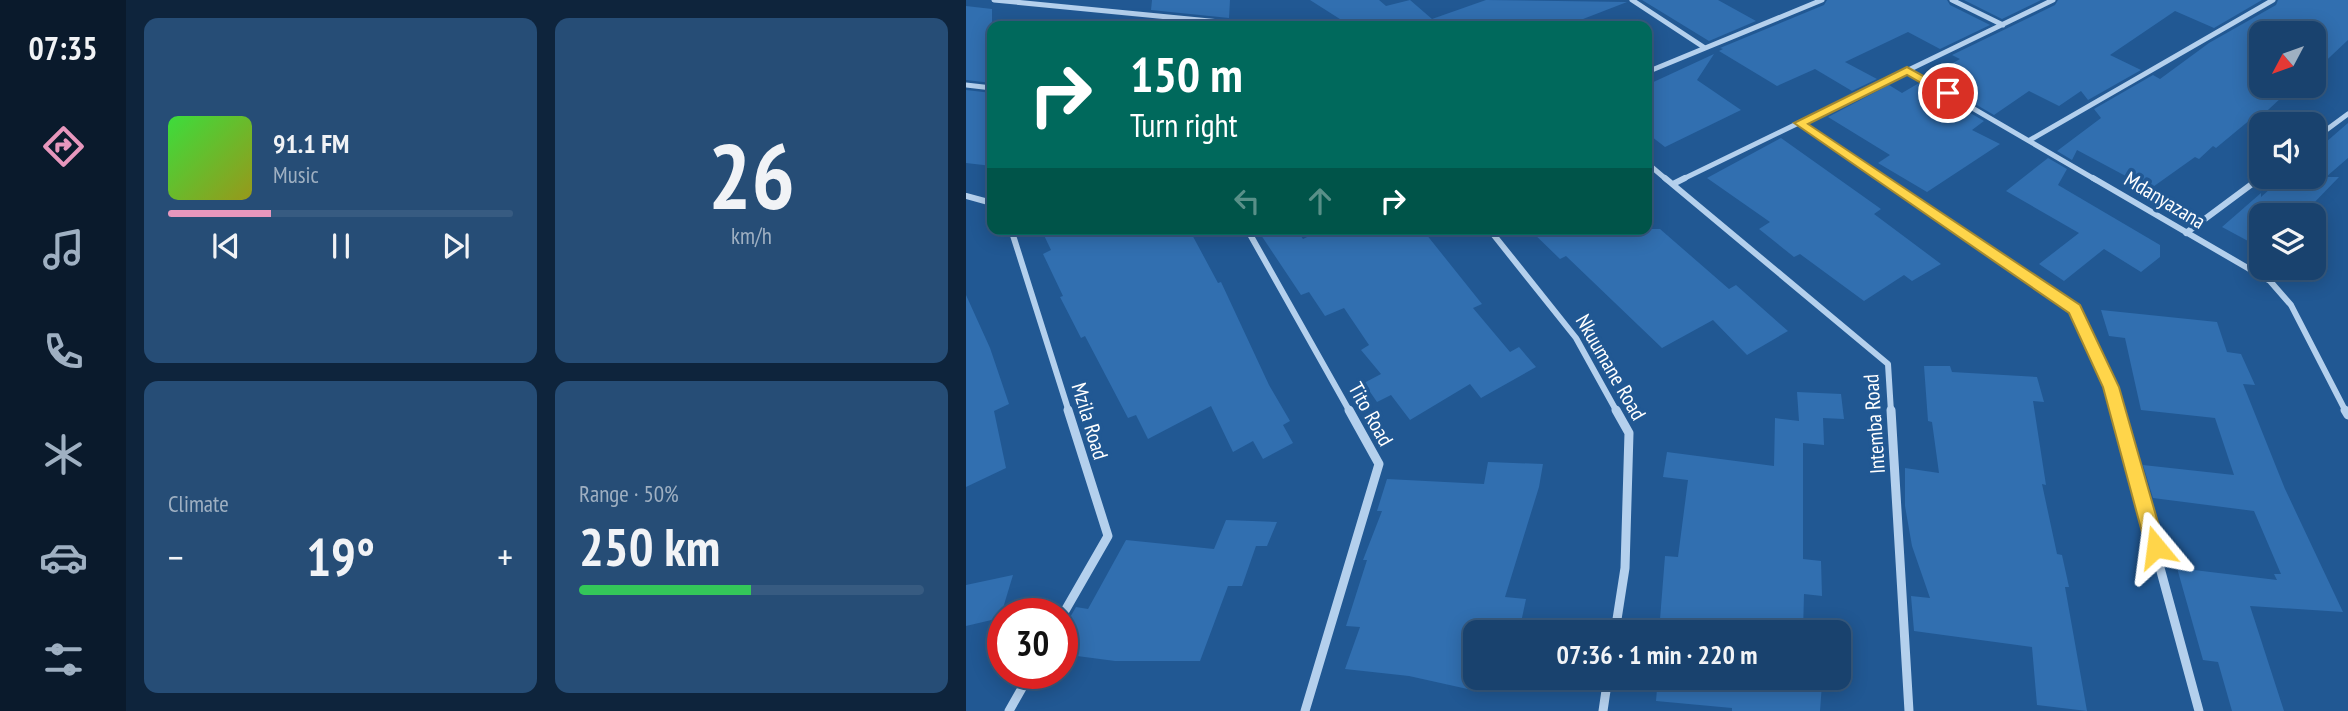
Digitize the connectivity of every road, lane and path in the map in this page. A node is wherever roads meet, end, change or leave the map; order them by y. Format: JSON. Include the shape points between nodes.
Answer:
{"nodes":[{"id":1,"x":994,"y":0,"type":"edge"},
{"id":2,"x":1109,"y":0,"type":"edge"},
{"id":3,"x":1632,"y":0,"type":"edge"},
{"id":4,"x":1822,"y":0,"type":"edge"},
{"id":5,"x":1952,"y":0,"type":"edge"},
{"id":6,"x":2053,"y":0,"type":"edge"},
{"id":7,"x":2273,"y":0,"type":"edge"},
{"id":8,"x":1100,"y":8,"type":"junction"},
{"id":9,"x":1216,"y":21,"type":"edge"},
{"id":10,"x":2003,"y":25,"type":"junction"},
{"id":11,"x":1705,"y":48,"type":"junction"},
{"id":12,"x":1652,"y":70,"type":"edge"},
{"id":13,"x":1907,"y":70,"type":"junction"},
{"id":14,"x":966,"y":86,"type":"edge"},
{"id":15,"x":987,"y":88,"type":"edge"},
{"id":16,"x":2348,"y":114,"type":"edge"},
{"id":17,"x":1800,"y":123,"type":"junction"},
{"id":18,"x":2326,"y":130,"type":"edge"},
{"id":19,"x":2030,"y":140,"type":"junction"},
{"id":20,"x":1652,"y":167,"type":"edge"},
{"id":21,"x":1673,"y":184,"type":"junction"},
{"id":22,"x":2249,"y":187,"type":"edge"},
{"id":23,"x":966,"y":196,"type":"edge"},
{"id":24,"x":987,"y":202,"type":"edge"},
{"id":25,"x":2186,"y":233,"type":"junction"},
{"id":26,"x":1013,"y":235,"type":"edge"},
{"id":27,"x":1250,"y":235,"type":"edge"},
{"id":28,"x":1494,"y":235,"type":"edge"},
{"id":29,"x":2348,"y":415,"type":"edge"},
{"id":30,"x":1072,"y":598,"type":"edge"},
{"id":31,"x":1617,"y":620,"type":"edge"},
{"id":32,"x":1021,"y":689,"type":"edge"},
{"id":33,"x":1606,"y":690,"type":"edge"},
{"id":34,"x":1009,"y":711,"type":"edge"},
{"id":35,"x":1306,"y":711,"type":"edge"},
{"id":36,"x":1603,"y":711,"type":"edge"},
{"id":37,"x":1909,"y":711,"type":"edge"},
{"id":38,"x":2199,"y":711,"type":"edge"}],
"edges":[{"from":1,"to":8,"type":"street"},
{"from":2,"to":8,"type":"street"},
{"from":3,"to":11,"type":"street"},
{"from":4,"to":11,"type":"street"},
{"from":5,"to":10,"type":"street"},
{"from":6,"to":10,"type":"street"},
{"from":7,"to":19,"type":"street"},
{"from":8,"to":9,"type":"street"},
{"from":10,"to":13,"type":"street"},
{"from":11,"to":12,"type":"street"},
{"from":13,"to":17,"type":"street"},
{"from":13,"to":19,"type":"street","name":"Mdanyazana"},
{"from":14,"to":15,"type":"street"},
{"from":16,"to":18,"type":"street"},
{"from":17,"to":21,"type":"street"},
{"from":17,"to":38,"type":"street","via":[[2075,309],[2111,387]]},
{"from":19,"to":25,"type":"street","name":"Mdanyazana"},
{"from":20,"to":21,"type":"street","name":"Intemba Road"},
{"from":21,"to":37,"type":"street","name":"Intemba Road","via":[[1888,364]]},
{"from":22,"to":25,"type":"street"},
{"from":23,"to":24,"type":"street"},
{"from":25,"to":29,"type":"street","name":"Mdanyazana","via":[[2270,281],[2291,305]]},
{"from":26,"to":30,"type":"street","name":"Mzila Road","via":[[1108,536]]},
{"from":27,"to":35,"type":"street","name":"Tito Road","via":[[1379,464]]},
{"from":28,"to":31,"type":"street","name":"Nkuumane Road","via":[[1576,338],[1629,433],[1625,568]]},
{"from":32,"to":34,"type":"street"},
{"from":33,"to":36,"type":"street"}]}
